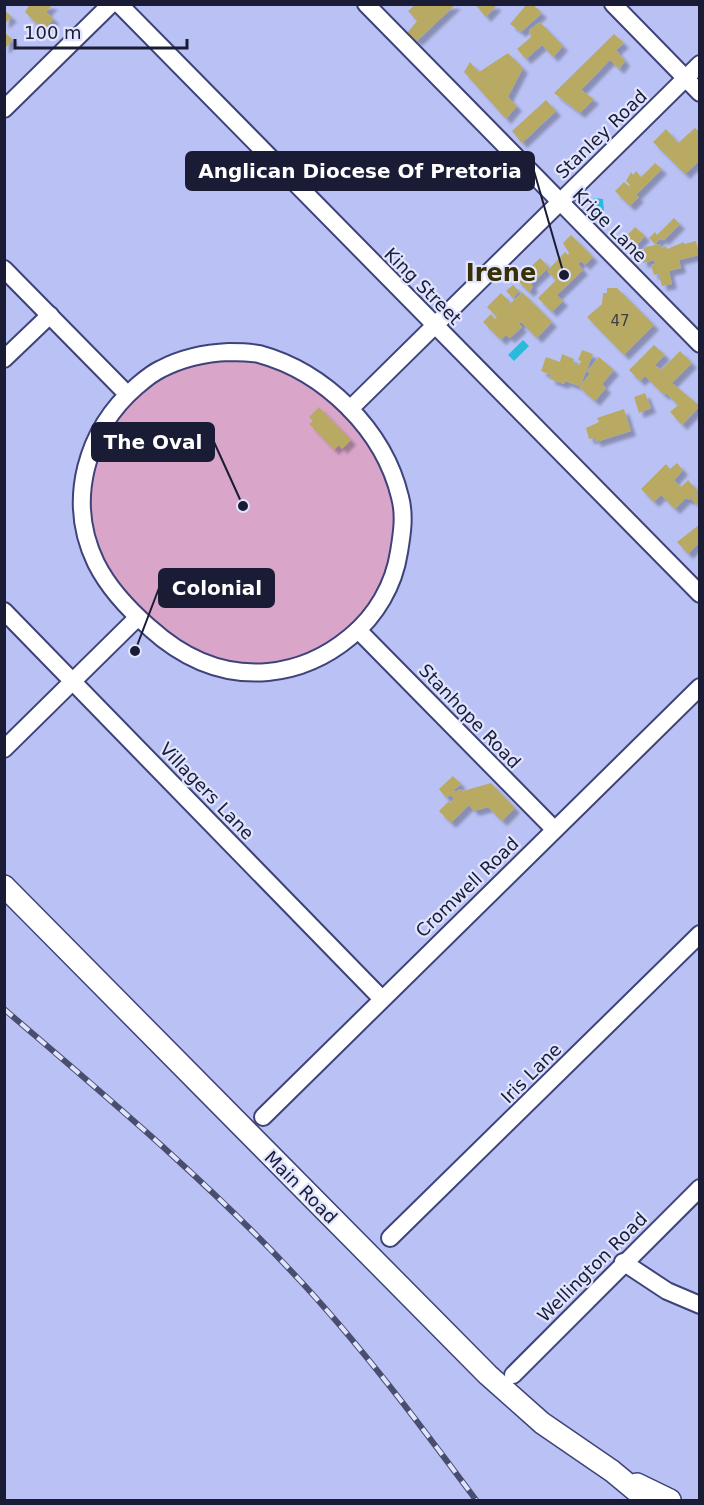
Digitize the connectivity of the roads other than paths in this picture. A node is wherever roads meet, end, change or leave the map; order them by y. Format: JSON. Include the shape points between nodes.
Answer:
{"nodes":[{"id":1,"x":111,"y":4,"type":"edge"},
{"id":2,"x":119,"y":4,"type":"edge"},
{"id":3,"x":366,"y":4,"type":"edge"},
{"id":4,"x":613,"y":4,"type":"edge"},
{"id":5,"x":699,"y":64,"type":"edge"},
{"id":6,"x":685,"y":78,"type":"junction"},
{"id":7,"x":699,"y":93,"type":"edge"},
{"id":8,"x":4,"y":109,"type":"edge"},
{"id":9,"x":560,"y":202,"type":"junction"},
{"id":10,"x":4,"y":269,"type":"edge"},
{"id":11,"x":50,"y":315,"type":"junction"},
{"id":12,"x":435,"y":325,"type":"junction"},
{"id":13,"x":699,"y":344,"type":"edge"},
{"id":14,"x":4,"y":359,"type":"edge"},
{"id":15,"x":127,"y":394,"type":"junction"},
{"id":16,"x":350,"y":409,"type":"junction"},
{"id":17,"x":699,"y":594,"type":"edge"},
{"id":18,"x":4,"y":611,"type":"edge"},
{"id":19,"x":137,"y":618,"type":"junction"},
{"id":20,"x":358,"y":630,"type":"junction"},
{"id":21,"x":72,"y":681,"type":"junction"},
{"id":22,"x":699,"y":687,"type":"edge"},
{"id":23,"x":4,"y":749,"type":"edge"},
{"id":24,"x":554,"y":829,"type":"junction"},
{"id":25,"x":4,"y":886,"type":"edge"},
{"id":26,"x":699,"y":934,"type":"edge"},
{"id":27,"x":381,"y":998,"type":"junction"},
{"id":28,"x":263,"y":1117,"type":"dead end"},
{"id":29,"x":699,"y":1188,"type":"edge"},
{"id":30,"x":390,"y":1238,"type":"dead end"},
{"id":31,"x":624,"y":1262,"type":"junction"},
{"id":32,"x":699,"y":1305,"type":"edge"},
{"id":33,"x":513,"y":1374,"type":"dead end"},
{"id":34,"x":612,"y":1471,"type":"junction"},
{"id":35,"x":647,"y":1500,"type":"edge"},
{"id":36,"x":670,"y":1500,"type":"edge"}],
"edges":[{"from":1,"to":8,"type":"street"},
{"from":2,"to":12,"type":"street","name":"King Street"},
{"from":3,"to":9,"type":"street","name":"Krige Lane"},
{"from":4,"to":6,"type":"street"},
{"from":5,"to":6,"type":"street","name":"Stanley Road"},
{"from":6,"to":7,"type":"street"},
{"from":6,"to":9,"type":"street","name":"Stanley Road"},
{"from":9,"to":12,"type":"street","name":"Stanley Road"},
{"from":9,"to":13,"type":"street","name":"Krige Lane"},
{"from":10,"to":11,"type":"street"},
{"from":11,"to":14,"type":"street"},
{"from":11,"to":15,"type":"street"},
{"from":12,"to":16,"type":"street","name":"Stanley Road"},
{"from":12,"to":17,"type":"street","name":"King Street"},
{"from":15,"to":16,"type":"street","via":[[154,373],[183,360],[216,352],[252,353],[302,371]]},
{"from":15,"to":19,"type":"street","via":[[98,434],[84,467],[82,497],[86,531],[96,562],[112,589]]},
{"from":16,"to":20,"type":"street","via":[[389,465],[400,497],[403,523],[392,579],[375,610]]},
{"from":18,"to":21,"type":"street","name":"Villagers Lane"},
{"from":19,"to":20,"type":"street","via":[[169,645],[195,659],[218,668],[251,673],[316,660]]},
{"from":19,"to":21,"type":"street"},
{"from":20,"to":24,"type":"street","name":"Stanhope Road"},
{"from":21,"to":23,"type":"street"},
{"from":21,"to":27,"type":"street","name":"Villagers Lane"},
{"from":22,"to":24,"type":"street","name":"Cromwell Road"},
{"from":24,"to":27,"type":"street","name":"Cromwell Road"},
{"from":25,"to":34,"type":"main road","name":"Main Road","via":[[482,1369],[542,1423]]},
{"from":26,"to":30,"type":"street","name":"Iris Lane"},
{"from":27,"to":28,"type":"street","name":"Cromwell Road"},
{"from":29,"to":31,"type":"street","name":"Wellington Road"},
{"from":31,"to":32,"type":"street","via":[[667,1291]]},
{"from":31,"to":33,"type":"street","name":"Wellington Road"},
{"from":34,"to":35,"type":"main road","name":"Main Road"},
{"from":34,"to":36,"type":"main road","name":"Main Road"}]}
